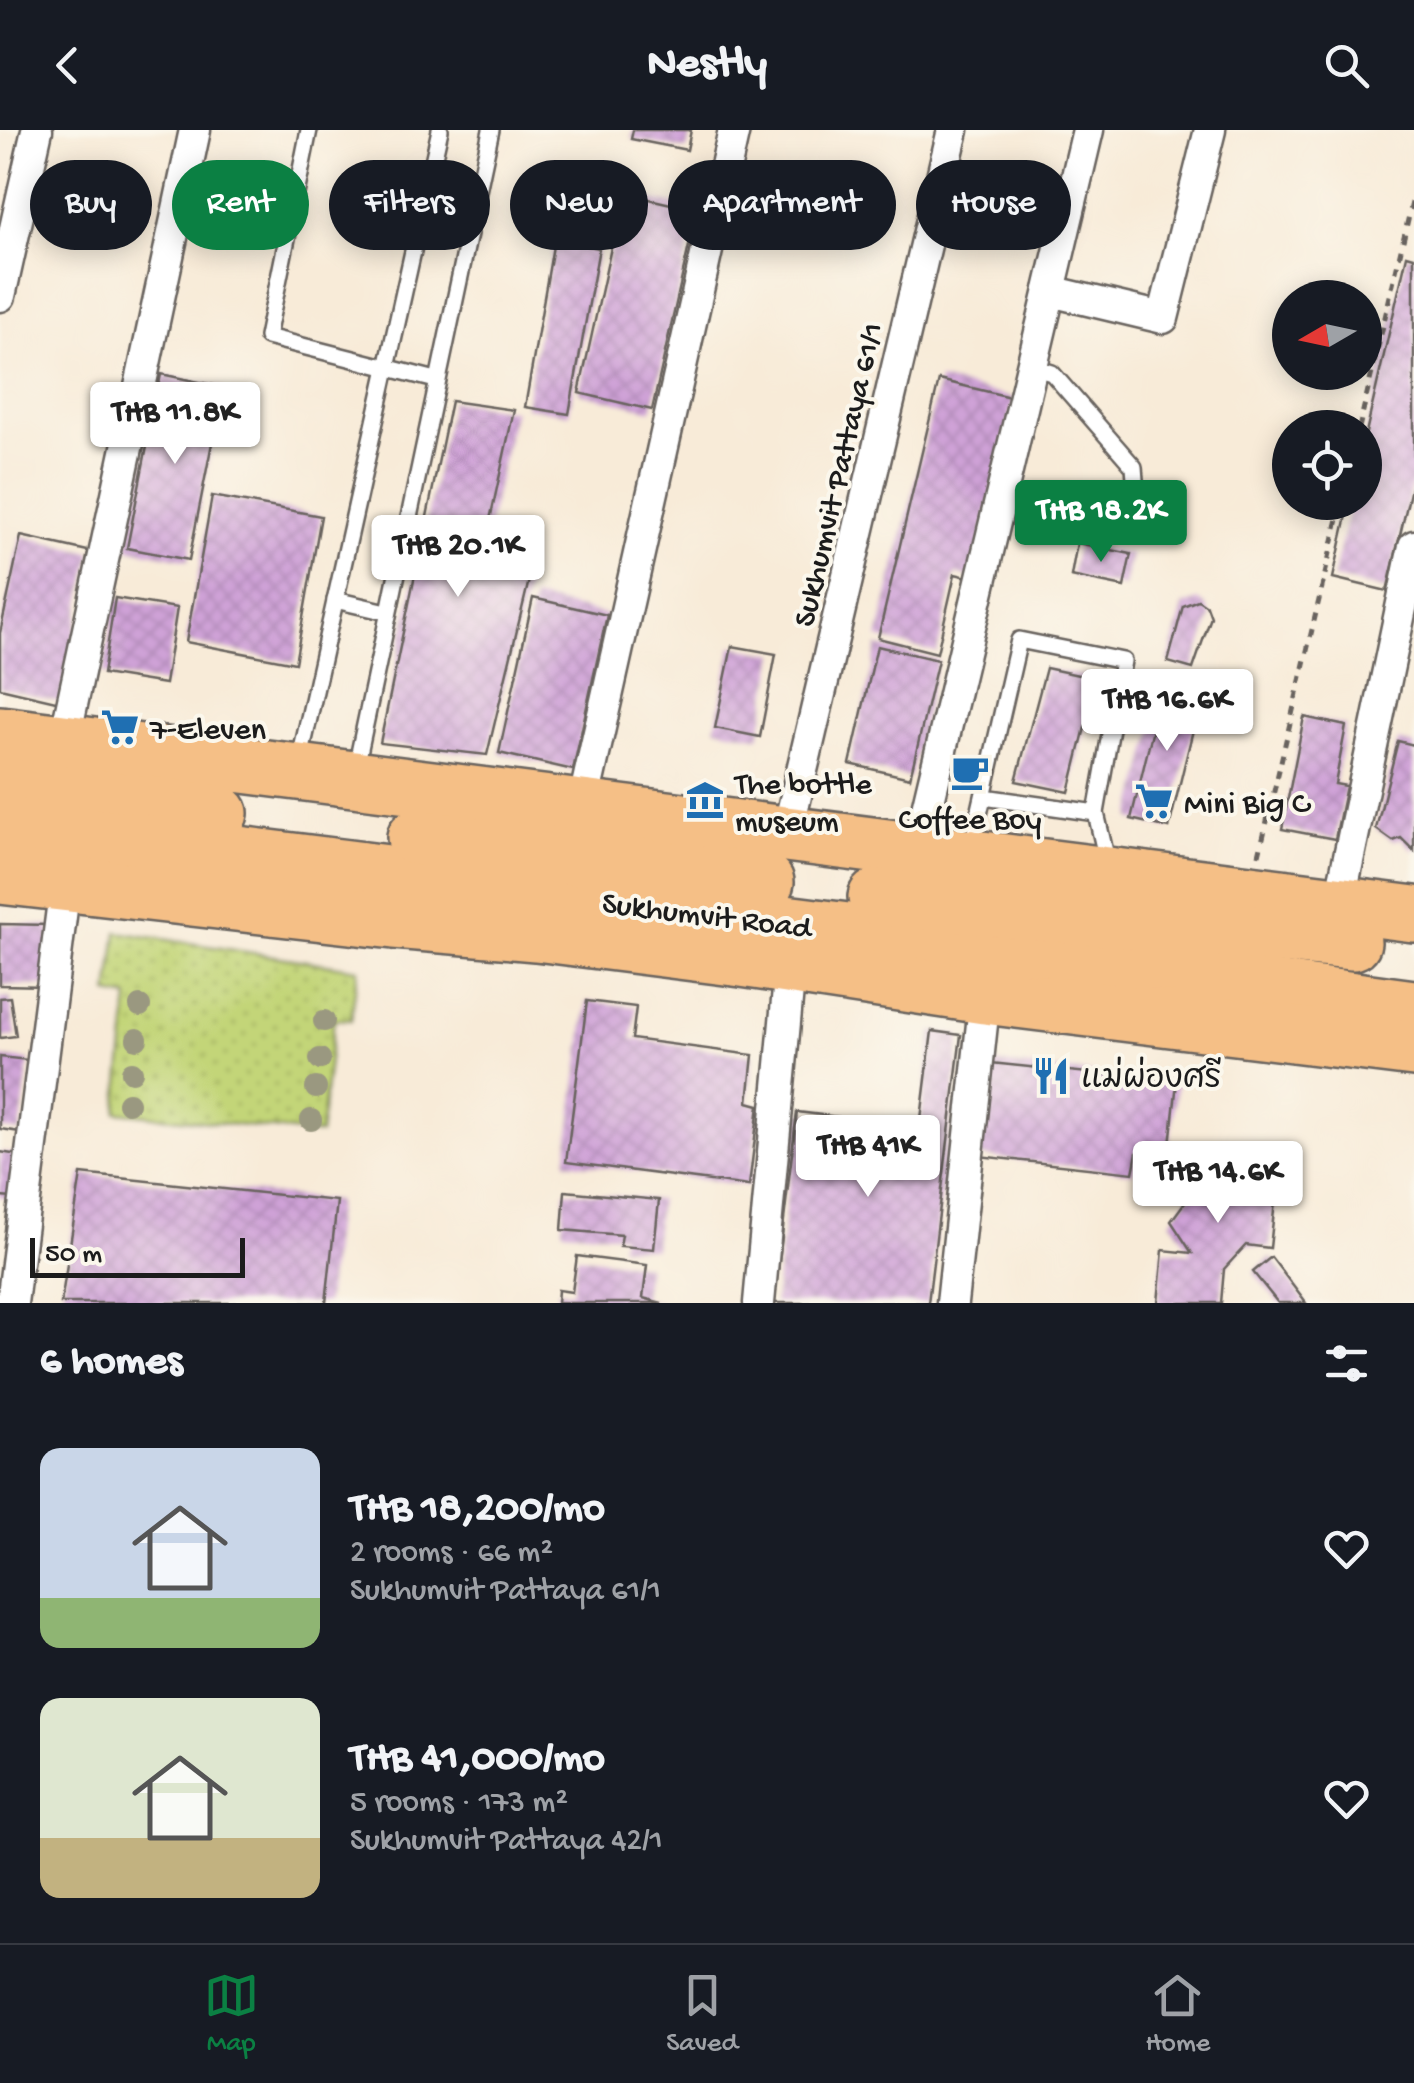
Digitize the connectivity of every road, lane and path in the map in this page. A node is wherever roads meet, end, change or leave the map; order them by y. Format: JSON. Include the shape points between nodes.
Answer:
{"nodes":[{"id":1,"x":37,"y":130,"type":"edge"},
{"id":2,"x":195,"y":130,"type":"edge"},
{"id":3,"x":309,"y":130,"type":"edge"},
{"id":4,"x":440,"y":130,"type":"edge"},
{"id":5,"x":734,"y":130,"type":"edge"},
{"id":6,"x":953,"y":130,"type":"edge"},
{"id":7,"x":1088,"y":130,"type":"edge"},
{"id":8,"x":1210,"y":130,"type":"edge"},
{"id":9,"x":486,"y":131,"type":"edge"},
{"id":10,"x":1414,"y":194,"type":"edge"},
{"id":11,"x":1050,"y":291,"type":"junction"},
{"id":12,"x":0,"y":296,"type":"edge"},
{"id":13,"x":1032,"y":366,"type":"junction"},
{"id":14,"x":387,"y":368,"type":"junction"},
{"id":15,"x":436,"y":380,"type":"junction"},
{"id":16,"x":1363,"y":410,"type":"edge"},
{"id":17,"x":1338,"y":520,"type":"edge"},
{"id":18,"x":1139,"y":530,"type":"dead end"},
{"id":19,"x":1414,"y":546,"type":"edge"},
{"id":20,"x":335,"y":600,"type":"junction"},
{"id":21,"x":387,"y":612,"type":"junction"},
{"id":22,"x":0,"y":734,"type":"edge"},
{"id":23,"x":64,"y":742,"type":"junction"},
{"id":24,"x":297,"y":772,"type":"junction"},
{"id":25,"x":354,"y":779,"type":"junction"},
{"id":26,"x":0,"y":785,"type":"edge"},
{"id":27,"x":984,"y":797,"type":"junction"},
{"id":28,"x":582,"y":808,"type":"junction"},
{"id":29,"x":1096,"y":813,"type":"junction"},
{"id":30,"x":0,"y":824,"type":"edge"},
{"id":31,"x":786,"y":834,"type":"junction"},
{"id":32,"x":916,"y":850,"type":"junction"},
{"id":33,"x":970,"y":857,"type":"junction"},
{"id":34,"x":1110,"y":875,"type":"junction"},
{"id":35,"x":0,"y":876,"type":"edge"},
{"id":36,"x":65,"y":885,"type":"junction"},
{"id":37,"x":1250,"y":893,"type":"junction"},
{"id":38,"x":1339,"y":904,"type":"junction"},
{"id":39,"x":1414,"y":914,"type":"edge"},
{"id":40,"x":1414,"y":948,"type":"edge"},
{"id":41,"x":790,"y":968,"type":"junction"},
{"id":42,"x":985,"y":996,"type":"junction"},
{"id":43,"x":1414,"y":1008,"type":"edge"},
{"id":44,"x":1414,"y":1049,"type":"edge"},
{"id":45,"x":12,"y":1303,"type":"edge"},
{"id":46,"x":759,"y":1303,"type":"edge"},
{"id":47,"x":952,"y":1303,"type":"edge"}],
"edges":[{"from":1,"to":12,"type":"street"},
{"from":2,"to":23,"type":"street"},
{"from":3,"to":14,"type":"lane","via":[[267,337]]},
{"from":4,"to":14,"type":"lane"},
{"from":5,"to":28,"type":"street"},
{"from":6,"to":31,"type":"street","name":"Sukhumvit Pattaya 61/1"},
{"from":7,"to":11,"type":"street"},
{"from":8,"to":11,"type":"street","via":[[1163,318]]},
{"from":9,"to":15,"type":"lane"},
{"from":10,"to":16,"type":"path"},
{"from":11,"to":13,"type":"street"},
{"from":13,"to":18,"type":"lane","via":[[1052,373],[1134,467]]},
{"from":13,"to":32,"type":"street"},
{"from":14,"to":15,"type":"lane"},
{"from":14,"to":20,"type":"lane"},
{"from":15,"to":21,"type":"lane"},
{"from":17,"to":37,"type":"path"},
{"from":19,"to":38,"type":"street"},
{"from":20,"to":21,"type":"lane"},
{"from":20,"to":24,"type":"lane"},
{"from":21,"to":25,"type":"lane"},
{"from":22,"to":23,"type":"highway"},
{"from":23,"to":24,"type":"highway"},
{"from":24,"to":25,"type":"highway"},
{"from":25,"to":28,"type":"highway"},
{"from":26,"to":40,"type":"highway","name":"Sukhumvit Road","via":[[931,904]]},
{"from":27,"to":29,"type":"lane"},
{"from":27,"to":29,"type":"lane","via":[[1019,640],[1124,662]]},
{"from":27,"to":33,"type":"lane"},
{"from":28,"to":31,"type":"highway"},
{"from":29,"to":34,"type":"lane"},
{"from":30,"to":43,"type":"highway","name":"Sukhumvit Road"},
{"from":31,"to":32,"type":"highway"},
{"from":32,"to":33,"type":"highway"},
{"from":33,"to":34,"type":"highway"},
{"from":34,"to":37,"type":"highway"},
{"from":35,"to":36,"type":"highway","name":"Sukhumvit Road"},
{"from":36,"to":41,"type":"highway","name":"Sukhumvit Road","via":[[536,933]]},
{"from":36,"to":45,"type":"street"},
{"from":37,"to":38,"type":"highway"},
{"from":38,"to":39,"type":"highway"},
{"from":41,"to":42,"type":"highway","name":"Sukhumvit Road"},
{"from":41,"to":46,"type":"street"},
{"from":42,"to":44,"type":"highway","name":"Sukhumvit Road"},
{"from":42,"to":47,"type":"street"}]}
